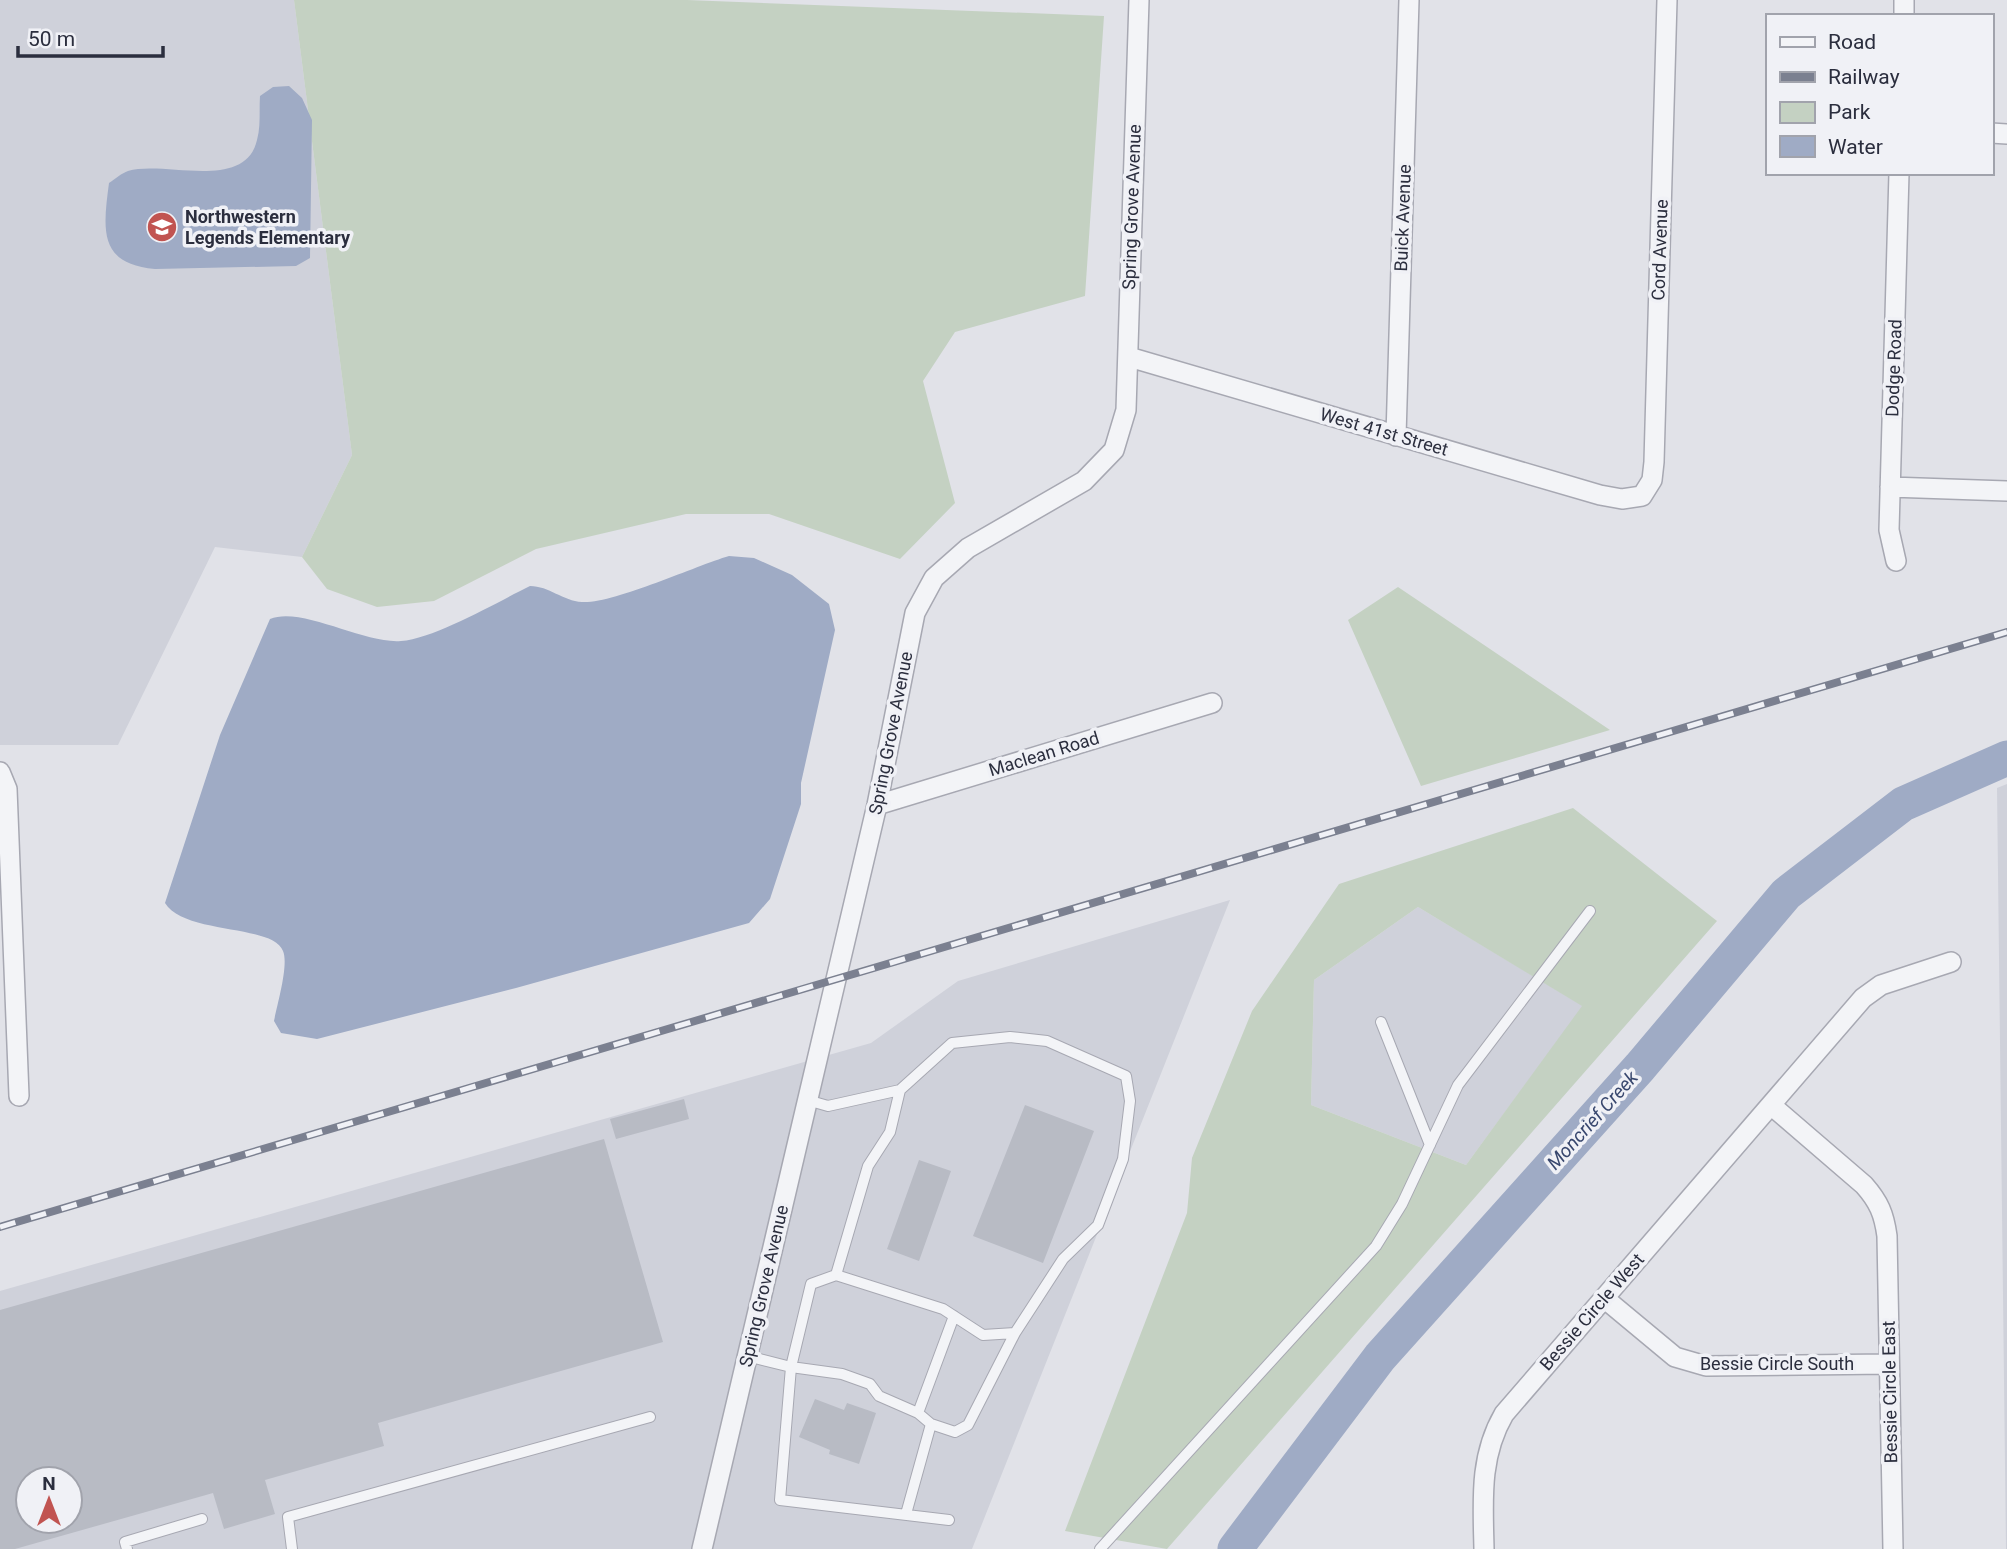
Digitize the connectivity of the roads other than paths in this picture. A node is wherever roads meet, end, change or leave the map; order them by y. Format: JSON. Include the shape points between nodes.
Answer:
{"nodes":[{"id":1,"x":1139,"y":0,"type":"edge"},
{"id":2,"x":1409,"y":0,"type":"edge"},
{"id":3,"x":1667,"y":0,"type":"edge"},
{"id":4,"x":1899,"y":175,"type":"edge"},
{"id":5,"x":1129,"y":357,"type":"junction"},
{"id":6,"x":1396,"y":436,"type":"junction"},
{"id":7,"x":1890,"y":487,"type":"junction"},
{"id":8,"x":2007,"y":491,"type":"edge"},
{"id":9,"x":1642,"y":496,"type":"joint"},
{"id":10,"x":1896,"y":561,"type":"dead end"},
{"id":11,"x":1212,"y":703,"type":"dead end"},
{"id":12,"x":0,"y":772,"type":"edge"},
{"id":13,"x":877,"y":805,"type":"junction"},
{"id":14,"x":1590,"y":911,"type":"dead end"},
{"id":15,"x":1951,"y":962,"type":"dead end"},
{"id":16,"x":1381,"y":1022,"type":"dead end"},
{"id":17,"x":900,"y":1090,"type":"junction"},
{"id":18,"x":19,"y":1096,"type":"dead end"},
{"id":19,"x":807,"y":1100,"type":"junction"},
{"id":20,"x":1771,"y":1105,"type":"junction"},
{"id":21,"x":1430,"y":1145,"type":"junction"},
{"id":22,"x":836,"y":1275,"type":"junction"},
{"id":23,"x":1604,"y":1298,"type":"junction"},
{"id":24,"x":954,"y":1316,"type":"junction"},
{"id":25,"x":1016,"y":1333,"type":"junction"},
{"id":26,"x":747,"y":1356,"type":"junction"},
{"id":27,"x":1889,"y":1364,"type":"junction"},
{"id":28,"x":791,"y":1367,"type":"junction"},
{"id":29,"x":918,"y":1413,"type":"junction"},
{"id":30,"x":650,"y":1417,"type":"dead end"},
{"id":31,"x":931,"y":1424,"type":"junction"},
{"id":32,"x":906,"y":1514,"type":"junction"},
{"id":33,"x":202,"y":1519,"type":"dead end"},
{"id":34,"x":949,"y":1520,"type":"dead end"},
{"id":35,"x":127,"y":1549,"type":"edge"},
{"id":36,"x":292,"y":1549,"type":"edge"},
{"id":37,"x":702,"y":1549,"type":"edge"},
{"id":38,"x":1100,"y":1549,"type":"edge"},
{"id":39,"x":1484,"y":1549,"type":"edge"},
{"id":40,"x":1893,"y":1549,"type":"edge"}],
"edges":[{"from":1,"to":5,"type":"street","name":"Spring Grove Avenue"},
{"from":2,"to":6,"type":"street","name":"Buick Avenue"},
{"from":3,"to":9,"type":"street","name":"Cord Avenue","via":[[1654,461],[1652,480]]},
{"from":4,"to":7,"type":"street","name":"Dodge Road"},
{"from":5,"to":6,"type":"street","name":"West 41st Street"},
{"from":5,"to":13,"type":"street","name":"Spring Grove Avenue","via":[[1126,410],[1114,450],[1084,481],[968,548],[934,578],[915,613]]},
{"from":6,"to":9,"type":"street","name":"West 41st Street","via":[[1600,495]]},
{"from":7,"to":8,"type":"street"},
{"from":7,"to":10,"type":"street","name":"Dodge Road","via":[[1889,530]]},
{"from":11,"to":13,"type":"street","name":"Maclean Road"},
{"from":12,"to":18,"type":"street","via":[[7,789]]},
{"from":13,"to":19,"type":"street","name":"Spring Grove Avenue"},
{"from":14,"to":21,"type":"lane","via":[[1458,1086]]},
{"from":15,"to":20,"type":"street","name":"Bessie Circle West","via":[[1881,985],[1863,998]]},
{"from":16,"to":21,"type":"lane"},
{"from":17,"to":19,"type":"lane","via":[[828,1105]]},
{"from":17,"to":22,"type":"lane","via":[[890,1132],[868,1166]]},
{"from":17,"to":25,"type":"lane","via":[[952,1043],[1010,1037],[1047,1041],[1126,1076],[1130,1101],[1124,1158],[1098,1225],[1063,1259]]},
{"from":19,"to":26,"type":"street","name":"Spring Grove Avenue"},
{"from":20,"to":23,"type":"street","name":"Bessie Circle West"},
{"from":20,"to":27,"type":"street","name":"Bessie Circle East","via":[[1878,1200],[1887,1236]]},
{"from":21,"to":38,"type":"lane","via":[[1376,1246]]},
{"from":22,"to":24,"type":"lane"},
{"from":22,"to":28,"type":"lane","via":[[811,1284]]},
{"from":23,"to":27,"type":"street","name":"Bessie Circle South","via":[[1688,1363]]},
{"from":23,"to":39,"type":"street","name":"Bessie Circle West","via":[[1504,1414],[1493,1433],[1483,1481]]},
{"from":24,"to":25,"type":"lane","via":[[983,1335]]},
{"from":24,"to":29,"type":"lane"},
{"from":25,"to":31,"type":"lane","via":[[968,1425],[955,1432]]},
{"from":26,"to":28,"type":"lane"},
{"from":26,"to":37,"type":"street","name":"Spring Grove Avenue"},
{"from":27,"to":40,"type":"street","name":"Bessie Circle East"},
{"from":28,"to":29,"type":"lane","via":[[842,1374],[870,1384],[879,1396]]},
{"from":28,"to":32,"type":"lane","via":[[780,1500]]},
{"from":29,"to":31,"type":"lane"},
{"from":30,"to":36,"type":"lane","via":[[288,1517]]},
{"from":31,"to":32,"type":"lane"},
{"from":32,"to":34,"type":"lane"},
{"from":33,"to":35,"type":"lane","via":[[125,1542]]}]}
